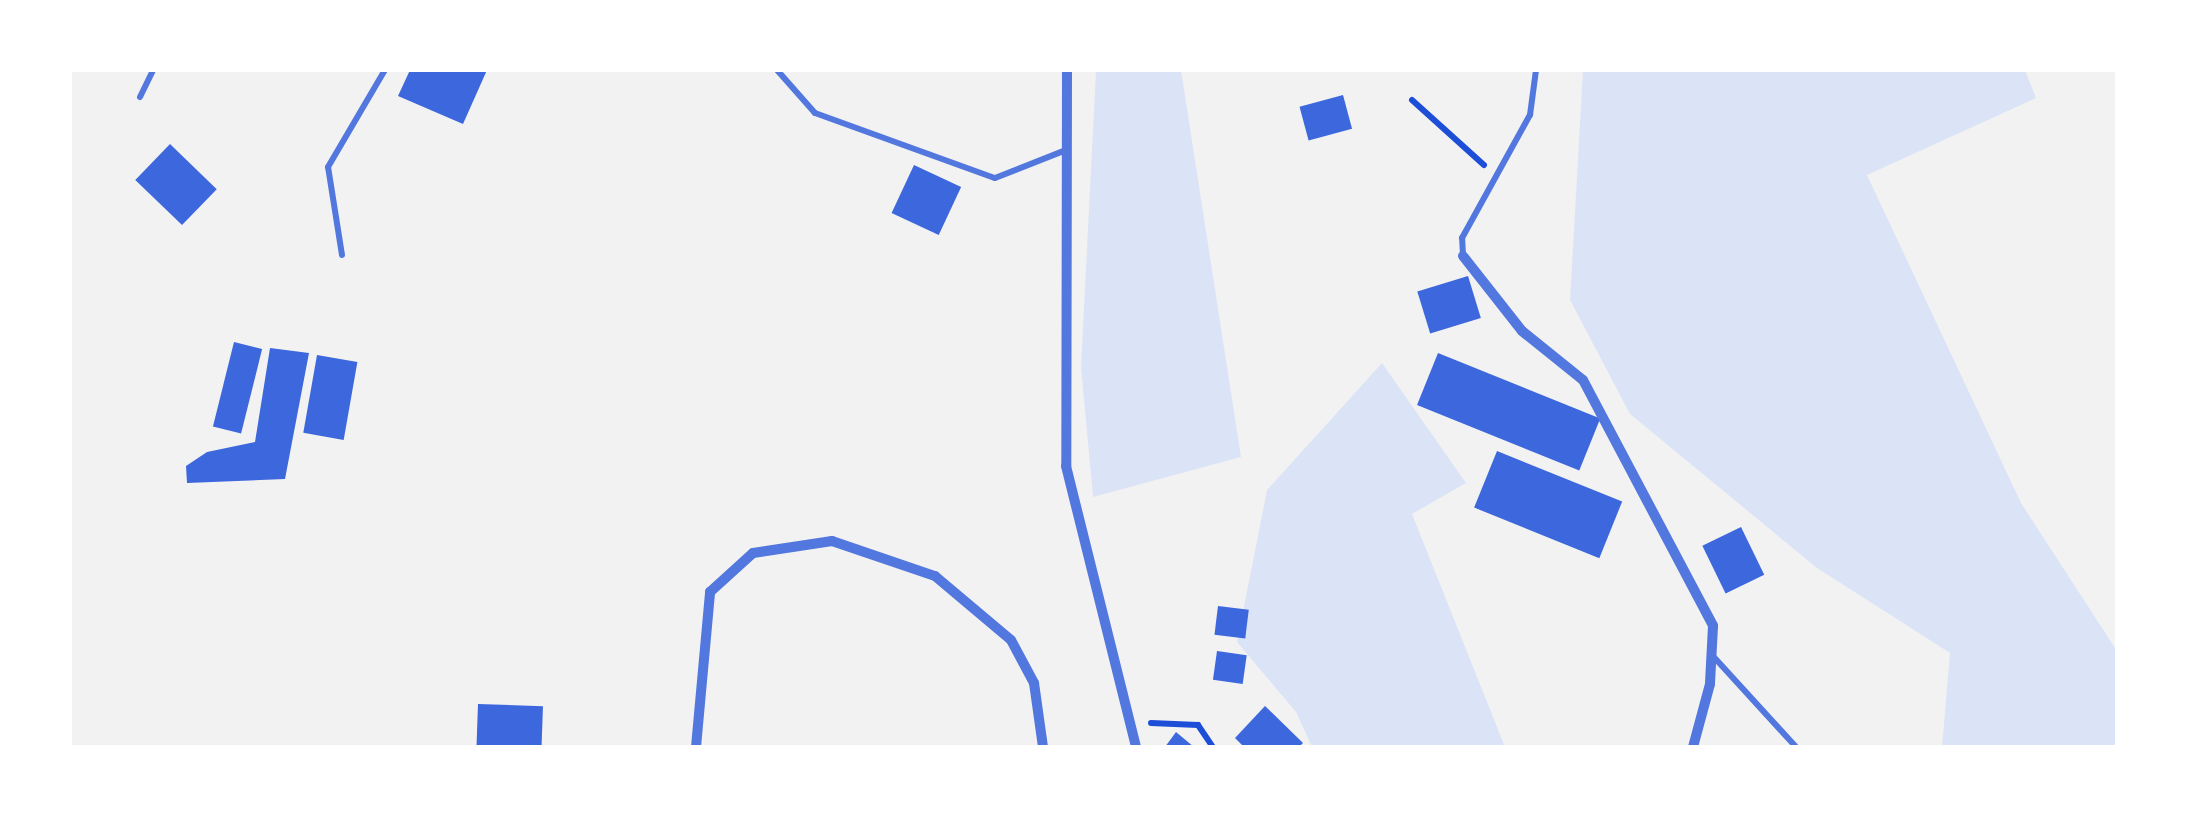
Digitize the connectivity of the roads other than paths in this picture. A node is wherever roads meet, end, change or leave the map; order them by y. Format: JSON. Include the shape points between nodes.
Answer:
{"nodes":[{"id":1,"x":153,"y":70,"type":"edge"},
{"id":2,"x":385,"y":70,"type":"edge"},
{"id":3,"x":778,"y":70,"type":"edge"},
{"id":4,"x":1067,"y":70,"type":"edge"},
{"id":5,"x":1536,"y":70,"type":"edge"},
{"id":6,"x":140,"y":98,"type":"dead end"},
{"id":7,"x":1066,"y":150,"type":"junction"},
{"id":8,"x":342,"y":255,"type":"dead end"},
{"id":9,"x":1463,"y":256,"type":"joint"},
{"id":10,"x":1712,"y":654,"type":"junction"},
{"id":11,"x":696,"y":747,"type":"edge"},
{"id":12,"x":1043,"y":747,"type":"edge"},
{"id":13,"x":1136,"y":747,"type":"edge"},
{"id":14,"x":1693,"y":747,"type":"edge"},
{"id":15,"x":1796,"y":747,"type":"edge"}],
"edges":[{"from":1,"to":6,"type":"lane"},
{"from":2,"to":8,"type":"lane","via":[[328,167]]},
{"from":3,"to":7,"type":"lane","via":[[815,113],[995,178]]},
{"from":4,"to":7,"type":"street"},
{"from":5,"to":9,"type":"lane","via":[[1530,116],[1462,238]]},
{"from":7,"to":13,"type":"street","via":[[1066,466]]},
{"from":9,"to":10,"type":"street","via":[[1522,331],[1582,380],[1713,626]]},
{"from":10,"to":14,"type":"street"},
{"from":10,"to":15,"type":"lane"},
{"from":11,"to":12,"type":"street","via":[[710,592],[753,552],[832,541],[935,576],[1011,640],[1034,683]]}]}
